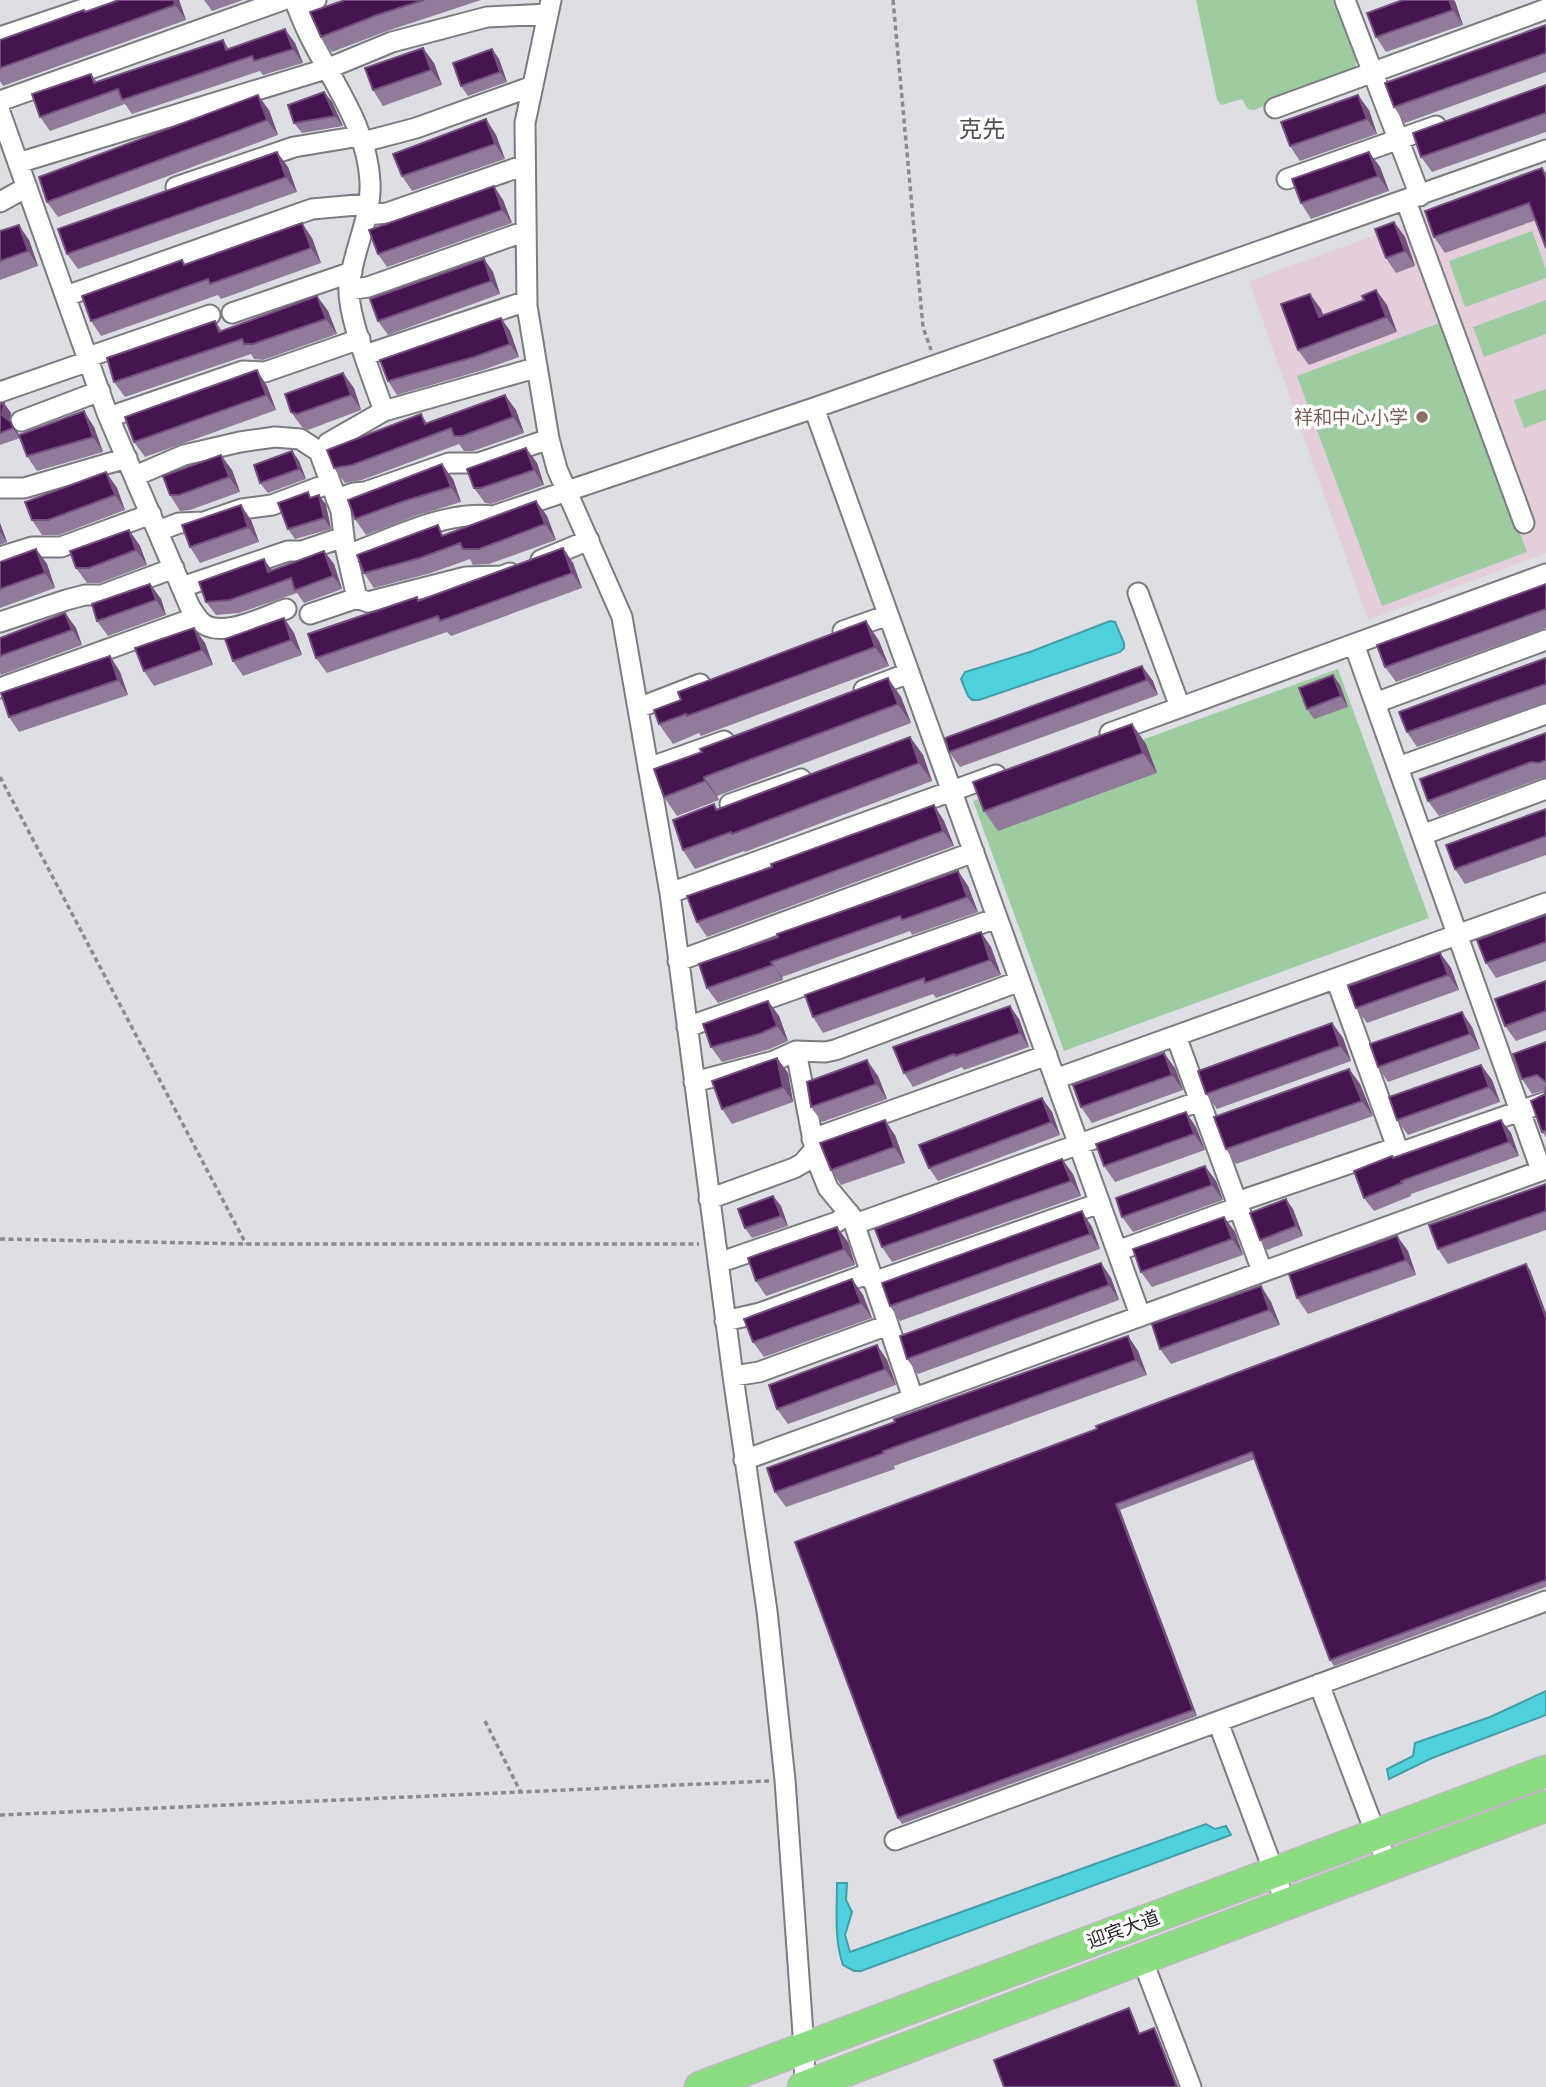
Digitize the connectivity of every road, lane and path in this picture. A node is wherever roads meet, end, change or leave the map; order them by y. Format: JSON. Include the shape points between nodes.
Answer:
{"nodes":[{"id":1,"x":110,"y":0,"type":"edge"},
{"id":2,"x":316,"y":0,"type":"edge"},
{"id":3,"x":893,"y":0,"type":"edge"},
{"id":4,"x":291,"y":2,"type":"edge"},
{"id":5,"x":1351,"y":2,"type":"edge"},
{"id":6,"x":550,"y":7,"type":"edge"},
{"id":7,"x":1546,"y":9,"type":"edge"},
{"id":8,"x":0,"y":37,"type":"edge"},
{"id":9,"x":329,"y":68,"type":"junction"},
{"id":10,"x":1373,"y":72,"type":"junction"},
{"id":11,"x":533,"y":86,"type":"junction"},
{"id":12,"x":0,"y":101,"type":"edge"},
{"id":13,"x":1275,"y":108,"type":"dead end"},
{"id":14,"x":0,"y":112,"type":"edge"},
{"id":15,"x":1460,"y":118,"type":"edge"},
{"id":16,"x":362,"y":139,"type":"junction"},
{"id":17,"x":1398,"y":140,"type":"junction"},
{"id":18,"x":1546,"y":150,"type":"edge"},
{"id":19,"x":18,"y":163,"type":"junction"},
{"id":20,"x":525,"y":165,"type":"junction"},
{"id":21,"x":1287,"y":179,"type":"dead end"},
{"id":22,"x":27,"y":187,"type":"junction"},
{"id":23,"x":176,"y":187,"type":"edge"},
{"id":24,"x":1413,"y":198,"type":"junction"},
{"id":25,"x":0,"y":202,"type":"edge"},
{"id":26,"x":368,"y":209,"type":"junction"},
{"id":27,"x":526,"y":231,"type":"junction"},
{"id":28,"x":350,"y":281,"type":"junction"},
{"id":29,"x":66,"y":296,"type":"junction"},
{"id":30,"x":527,"y":301,"type":"junction"},
{"id":31,"x":232,"y":313,"type":"dead end"},
{"id":32,"x":210,"y":315,"type":"dead end"},
{"id":33,"x":362,"y":347,"type":"junction"},
{"id":34,"x":88,"y":359,"type":"junction"},
{"id":35,"x":937,"y":365,"type":"junction"},
{"id":36,"x":536,"y":368,"type":"junction"},
{"id":37,"x":100,"y":391,"type":"junction"},
{"id":38,"x":0,"y":392,"type":"edge"},
{"id":39,"x":814,"y":408,"type":"junction"},
{"id":40,"x":384,"y":411,"type":"junction"},
{"id":41,"x":109,"y":417,"type":"junction"},
{"id":42,"x":21,"y":421,"type":"dead end"},
{"id":43,"x":548,"y":439,"type":"junction"},
{"id":44,"x":323,"y":454,"type":"junction"},
{"id":45,"x":131,"y":467,"type":"junction"},
{"id":46,"x":5,"y":490,"type":"edge"},
{"id":47,"x":568,"y":490,"type":"junction"},
{"id":48,"x":333,"y":491,"type":"junction"},
{"id":49,"x":154,"y":523,"type":"junction"},
{"id":50,"x":1524,"y":523,"type":"dead end"},
{"id":51,"x":589,"y":540,"type":"junction"},
{"id":52,"x":346,"y":546,"type":"junction"},
{"id":53,"x":0,"y":557,"type":"edge"},
{"id":54,"x":174,"y":568,"type":"junction"},
{"id":55,"x":1546,"y":574,"type":"edge"},
{"id":56,"x":182,"y":587,"type":"junction"},
{"id":57,"x":1138,"y":593,"type":"dead end"},
{"id":58,"x":357,"y":598,"type":"junction"},
{"id":59,"x":286,"y":609,"type":"dead end"},
{"id":60,"x":310,"y":614,"type":"dead end"},
{"id":61,"x":888,"y":615,"type":"junction"},
{"id":62,"x":197,"y":617,"type":"junction"},
{"id":63,"x":0,"y":622,"type":"edge"},
{"id":64,"x":826,"y":638,"type":"edge"},
{"id":65,"x":1546,"y":640,"type":"edge"},
{"id":66,"x":1354,"y":644,"type":"junction"},
{"id":67,"x":909,"y":673,"type":"junction"},
{"id":68,"x":713,"y":680,"type":"edge"},
{"id":69,"x":0,"y":688,"type":"edge"},
{"id":70,"x":844,"y":697,"type":"edge"},
{"id":71,"x":1375,"y":703,"type":"junction"},
{"id":72,"x":1180,"y":707,"type":"junction"},
{"id":73,"x":638,"y":708,"type":"junction"},
{"id":74,"x":1546,"y":714,"type":"edge"},
{"id":75,"x":740,"y":735,"type":"edge"},
{"id":76,"x":1091,"y":740,"type":"edge"},
{"id":77,"x":1398,"y":767,"type":"junction"},
{"id":78,"x":648,"y":768,"type":"junction"},
{"id":79,"x":1015,"y":768,"type":"edge"},
{"id":80,"x":818,"y":773,"type":"edge"},
{"id":81,"x":0,"y":777,"type":"edge"},
{"id":82,"x":1546,"y":789,"type":"edge"},
{"id":83,"x":951,"y":791,"type":"junction"},
{"id":84,"x":721,"y":811,"type":"edge"},
{"id":85,"x":679,"y":828,"type":"edge"},
{"id":86,"x":658,"y":829,"type":"junction"},
{"id":87,"x":1422,"y":835,"type":"junction"},
{"id":88,"x":974,"y":852,"type":"junction"},
{"id":89,"x":670,"y":893,"type":"junction"},
{"id":90,"x":1546,"y":903,"type":"edge"},
{"id":91,"x":997,"y":918,"type":"junction"},
{"id":92,"x":1457,"y":935,"type":"junction"},
{"id":93,"x":678,"y":961,"type":"junction"},
{"id":94,"x":1336,"y":979,"type":"junction"},
{"id":95,"x":1020,"y":981,"type":"junction"},
{"id":96,"x":687,"y":1027,"type":"junction"},
{"id":97,"x":1176,"y":1036,"type":"junction"},
{"id":98,"x":796,"y":1051,"type":"junction"},
{"id":99,"x":1524,"y":1054,"type":"edge"},
{"id":100,"x":1047,"y":1055,"type":"junction"},
{"id":101,"x":1496,"y":1063,"type":"junction"},
{"id":102,"x":1055,"y":1079,"type":"junction"},
{"id":103,"x":694,"y":1082,"type":"junction"},
{"id":104,"x":1200,"y":1101,"type":"junction"},
{"id":105,"x":1546,"y":1102,"type":"edge"},
{"id":106,"x":1520,"y":1111,"type":"junction"},
{"id":107,"x":813,"y":1144,"type":"junction"},
{"id":108,"x":1079,"y":1144,"type":"junction"},
{"id":109,"x":1399,"y":1153,"type":"junction"},
{"id":110,"x":1544,"y":1170,"type":"edge"},
{"id":111,"x":709,"y":1199,"type":"junction"},
{"id":112,"x":1100,"y":1203,"type":"junction"},
{"id":113,"x":1238,"y":1205,"type":"junction"},
{"id":114,"x":852,"y":1219,"type":"junction"},
{"id":115,"x":0,"y":1239,"type":"edge"},
{"id":116,"x":246,"y":1244,"type":"junction"},
{"id":117,"x":1117,"y":1251,"type":"junction"},
{"id":118,"x":717,"y":1254,"type":"junction"},
{"id":119,"x":1262,"y":1271,"type":"junction"},
{"id":120,"x":871,"y":1278,"type":"junction"},
{"id":121,"x":1140,"y":1315,"type":"junction"},
{"id":122,"x":725,"y":1321,"type":"junction"},
{"id":123,"x":888,"y":1325,"type":"junction"},
{"id":124,"x":733,"y":1376,"type":"junction"},
{"id":125,"x":913,"y":1398,"type":"junction"},
{"id":126,"x":744,"y":1460,"type":"junction"},
{"id":127,"x":1546,"y":1601,"type":"edge"},
{"id":128,"x":1320,"y":1685,"type":"junction"},
{"id":129,"x":485,"y":1721,"type":"dead end"},
{"id":130,"x":1218,"y":1721,"type":"junction"},
{"id":131,"x":1546,"y":1771,"type":"edge"},
{"id":132,"x":785,"y":1780,"type":"junction"},
{"id":133,"x":521,"y":1793,"type":"junction"},
{"id":134,"x":1546,"y":1806,"type":"edge"},
{"id":135,"x":0,"y":1815,"type":"edge"},
{"id":136,"x":1376,"y":1835,"type":"junction"},
{"id":137,"x":895,"y":1840,"type":"dead end"},
{"id":138,"x":1388,"y":1866,"type":"junction"},
{"id":139,"x":1275,"y":1873,"type":"junction"},
{"id":140,"x":1286,"y":1904,"type":"junction"},
{"id":141,"x":1142,"y":1959,"type":"junction"},
{"id":142,"x":804,"y":2048,"type":"junction"},
{"id":143,"x":807,"y":2086,"type":"edge"},
{"id":144,"x":700,"y":2087,"type":"edge"},
{"id":145,"x":1191,"y":2087,"type":"edge"}],
"edges":[{"from":1,"to":8,"type":"street"},
{"from":2,"to":4,"type":"street"},
{"from":3,"to":35,"type":"path","via":[[923,327]]},
{"from":4,"to":9,"type":"street"},
{"from":4,"to":12,"type":"street"},
{"from":5,"to":10,"type":"street"},
{"from":6,"to":9,"type":"street","via":[[487,17],[392,42]]},
{"from":6,"to":11,"type":"street"},
{"from":7,"to":10,"type":"street"},
{"from":9,"to":16,"type":"street"},
{"from":9,"to":19,"type":"street"},
{"from":10,"to":13,"type":"street"},
{"from":10,"to":17,"type":"street"},
{"from":11,"to":16,"type":"street","via":[[416,128]]},
{"from":11,"to":20,"type":"street","via":[[525,123]]},
{"from":14,"to":19,"type":"street"},
{"from":15,"to":17,"type":"street"},
{"from":16,"to":23,"type":"street","via":[[294,147]]},
{"from":16,"to":26,"type":"street","via":[[370,183]]},
{"from":17,"to":21,"type":"street"},
{"from":17,"to":24,"type":"street"},
{"from":18,"to":24,"type":"street"},
{"from":19,"to":22,"type":"street"},
{"from":20,"to":26,"type":"street","via":[[387,213]]},
{"from":20,"to":27,"type":"street"},
{"from":22,"to":25,"type":"street"},
{"from":22,"to":29,"type":"street","via":[[50,233]]},
{"from":24,"to":35,"type":"street"},
{"from":24,"to":50,"type":"street"},
{"from":26,"to":28,"type":"street"},
{"from":26,"to":29,"type":"street","via":[[312,209]]},
{"from":27,"to":28,"type":"street","via":[[368,287]]},
{"from":27,"to":30,"type":"street"},
{"from":28,"to":31,"type":"street"},
{"from":28,"to":33,"type":"street"},
{"from":29,"to":34,"type":"street"},
{"from":30,"to":33,"type":"street"},
{"from":30,"to":36,"type":"street"},
{"from":32,"to":34,"type":"street"},
{"from":33,"to":40,"type":"street"},
{"from":33,"to":41,"type":"street","via":[[265,372],[243,371]]},
{"from":34,"to":37,"type":"street"},
{"from":34,"to":38,"type":"street"},
{"from":35,"to":39,"type":"street"},
{"from":36,"to":40,"type":"street"},
{"from":36,"to":43,"type":"street"},
{"from":37,"to":41,"type":"street"},
{"from":37,"to":42,"type":"street"},
{"from":39,"to":47,"type":"street"},
{"from":39,"to":61,"type":"street"},
{"from":40,"to":44,"type":"street","via":[[328,443]]},
{"from":41,"to":45,"type":"street"},
{"from":43,"to":47,"type":"street"},
{"from":43,"to":48,"type":"street","via":[[479,463],[449,463],[365,492]]},
{"from":44,"to":45,"type":"street","via":[[300,439],[275,437]]},
{"from":44,"to":48,"type":"street"},
{"from":45,"to":46,"type":"street"},
{"from":45,"to":49,"type":"street"},
{"from":47,"to":51,"type":"street"},
{"from":47,"to":52,"type":"street","via":[[493,516],[448,518]]},
{"from":48,"to":49,"type":"street","via":[[242,509],[204,522]]},
{"from":48,"to":52,"type":"street"},
{"from":49,"to":53,"type":"street"},
{"from":49,"to":54,"type":"street"},
{"from":51,"to":58,"type":"street","via":[[502,576],[466,577],[368,601]]},
{"from":51,"to":73,"type":"street","via":[[622,617]]},
{"from":52,"to":56,"type":"street","via":[[288,551]]},
{"from":52,"to":58,"type":"street"},
{"from":54,"to":56,"type":"street"},
{"from":54,"to":63,"type":"street","via":[[102,595],[66,600]]},
{"from":55,"to":66,"type":"street"},
{"from":56,"to":62,"type":"street"},
{"from":57,"to":72,"type":"street"},
{"from":58,"to":60,"type":"street"},
{"from":59,"to":62,"type":"street","via":[[227,629],[212,628]]},
{"from":61,"to":64,"type":"street"},
{"from":61,"to":67,"type":"street"},
{"from":62,"to":69,"type":"street"},
{"from":65,"to":71,"type":"street"},
{"from":66,"to":71,"type":"street"},
{"from":66,"to":72,"type":"street"},
{"from":67,"to":70,"type":"street"},
{"from":67,"to":83,"type":"street","via":[[924,734]]},
{"from":68,"to":73,"type":"street"},
{"from":71,"to":77,"type":"street"},
{"from":72,"to":76,"type":"street"},
{"from":73,"to":78,"type":"street"},
{"from":74,"to":77,"type":"street"},
{"from":75,"to":78,"type":"street"},
{"from":77,"to":87,"type":"street"},
{"from":78,"to":86,"type":"street"},
{"from":79,"to":83,"type":"street"},
{"from":80,"to":84,"type":"street"},
{"from":81,"to":116,"type":"path"},
{"from":82,"to":87,"type":"street"},
{"from":83,"to":88,"type":"street"},
{"from":83,"to":89,"type":"street"},
{"from":85,"to":86,"type":"street"},
{"from":86,"to":89,"type":"street"},
{"from":87,"to":92,"type":"street"},
{"from":88,"to":91,"type":"street"},
{"from":88,"to":93,"type":"street"},
{"from":89,"to":93,"type":"street"},
{"from":90,"to":92,"type":"street"},
{"from":91,"to":95,"type":"street"},
{"from":91,"to":96,"type":"street"},
{"from":92,"to":94,"type":"street"},
{"from":92,"to":101,"type":"street"},
{"from":93,"to":96,"type":"street"},
{"from":94,"to":97,"type":"street"},
{"from":94,"to":109,"type":"street","via":[[1363,1071],[1387,1100]]},
{"from":95,"to":98,"type":"street","via":[[835,1050]]},
{"from":95,"to":100,"type":"street"},
{"from":96,"to":103,"type":"street"},
{"from":97,"to":102,"type":"street"},
{"from":97,"to":104,"type":"street"},
{"from":98,"to":103,"type":"street"},
{"from":98,"to":107,"type":"street"},
{"from":99,"to":101,"type":"street"},
{"from":100,"to":102,"type":"street"},
{"from":100,"to":107,"type":"street"},
{"from":101,"to":106,"type":"street"},
{"from":102,"to":108,"type":"street"},
{"from":103,"to":111,"type":"street"},
{"from":104,"to":108,"type":"street"},
{"from":104,"to":113,"type":"street","via":[[1215,1123]]},
{"from":105,"to":106,"type":"street"},
{"from":106,"to":109,"type":"street"},
{"from":106,"to":110,"type":"street"},
{"from":107,"to":111,"type":"street","via":[[803,1163],[794,1168]]},
{"from":107,"to":114,"type":"street","via":[[828,1188]]},
{"from":108,"to":112,"type":"street"},
{"from":108,"to":114,"type":"street"},
{"from":109,"to":113,"type":"street","via":[[1389,1150]]},
{"from":110,"to":119,"type":"street"},
{"from":111,"to":118,"type":"street"},
{"from":112,"to":117,"type":"street"},
{"from":112,"to":120,"type":"street"},
{"from":113,"to":117,"type":"street"},
{"from":113,"to":119,"type":"street"},
{"from":114,"to":118,"type":"street"},
{"from":114,"to":120,"type":"street"},
{"from":115,"to":116,"type":"path"},
{"from":116,"to":118,"type":"path"},
{"from":117,"to":121,"type":"street"},
{"from":118,"to":122,"type":"street"},
{"from":119,"to":121,"type":"street"},
{"from":120,"to":122,"type":"street"},
{"from":120,"to":123,"type":"street"},
{"from":121,"to":125,"type":"street"},
{"from":122,"to":124,"type":"street"},
{"from":123,"to":124,"type":"street","via":[[759,1372]]},
{"from":123,"to":125,"type":"street"},
{"from":124,"to":126,"type":"street"},
{"from":125,"to":126,"type":"street"},
{"from":126,"to":132,"type":"street","via":[[767,1611]]},
{"from":127,"to":128,"type":"street"},
{"from":128,"to":130,"type":"street"},
{"from":128,"to":136,"type":"street"},
{"from":129,"to":133,"type":"path"},
{"from":130,"to":137,"type":"street"},
{"from":130,"to":139,"type":"street"},
{"from":131,"to":136,"type":"highway","name":"迎宾大道"},
{"from":132,"to":133,"type":"path"},
{"from":132,"to":142,"type":"street"},
{"from":133,"to":135,"type":"path"},
{"from":134,"to":138,"type":"highway","name":"迎宾大道"},
{"from":136,"to":138,"type":"street"},
{"from":136,"to":139,"type":"highway","name":"迎宾大道"},
{"from":138,"to":140,"type":"highway","name":"迎宾大道"},
{"from":139,"to":140,"type":"street"},
{"from":139,"to":142,"type":"highway","name":"迎宾大道"},
{"from":140,"to":141,"type":"highway","name":"迎宾大道"},
{"from":141,"to":143,"type":"highway","name":"迎宾大道"},
{"from":141,"to":145,"type":"street"},
{"from":142,"to":143,"type":"street"},
{"from":142,"to":144,"type":"highway","name":"迎宾大道"}]}
